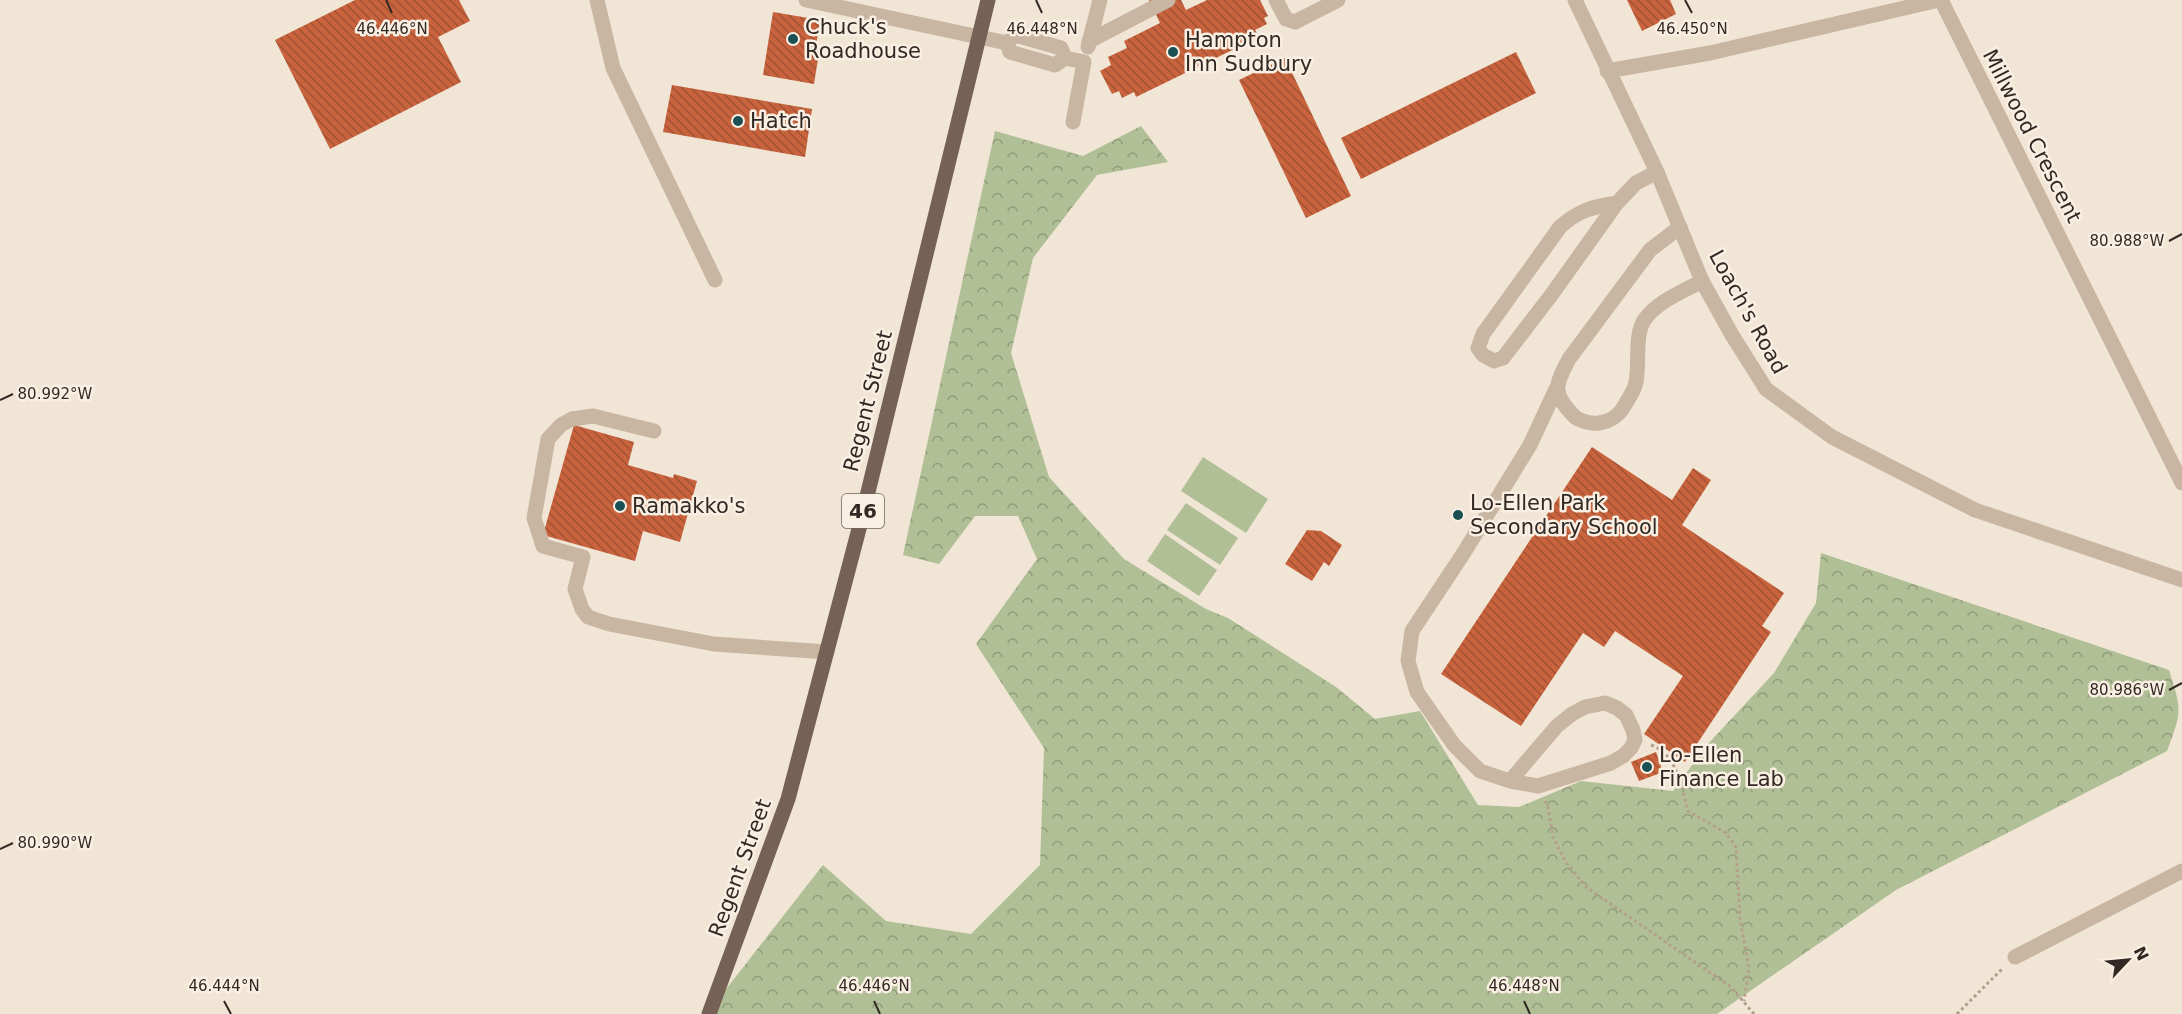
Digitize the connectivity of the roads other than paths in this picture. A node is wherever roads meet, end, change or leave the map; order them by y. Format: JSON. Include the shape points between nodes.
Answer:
{"nodes":[{"id":1,"x":597,"y":0,"type":"edge"},
{"id":2,"x":806,"y":0,"type":"edge"},
{"id":3,"x":988,"y":0,"type":"edge"},
{"id":4,"x":1100,"y":0,"type":"edge"},
{"id":5,"x":1168,"y":0,"type":"edge"},
{"id":6,"x":1276,"y":0,"type":"edge"},
{"id":7,"x":1575,"y":0,"type":"edge"},
{"id":8,"x":1940,"y":0,"type":"edge"},
{"id":9,"x":1330,"y":2,"type":"edge"},
{"id":10,"x":980,"y":36,"type":"junction"},
{"id":11,"x":1089,"y":41,"type":"junction"},
{"id":12,"x":1084,"y":62,"type":"junction"},
{"id":13,"x":1607,"y":71,"type":"junction"},
{"id":14,"x":1073,"y":122,"type":"dead end"},
{"id":15,"x":1657,"y":172,"type":"junction"},
{"id":16,"x":1617,"y":203,"type":"junction"},
{"id":17,"x":1680,"y":227,"type":"junction"},
{"id":18,"x":715,"y":280,"type":"dead end"},
{"id":19,"x":1702,"y":280,"type":"junction"},
{"id":20,"x":1556,"y":389,"type":"junction"},
{"id":21,"x":654,"y":431,"type":"dead end"},
{"id":22,"x":2182,"y":483,"type":"edge"},
{"id":23,"x":2182,"y":580,"type":"edge"},
{"id":24,"x":826,"y":652,"type":"junction"},
{"id":25,"x":1510,"y":781,"type":"junction"},
{"id":26,"x":2182,"y":871,"type":"edge"},
{"id":27,"x":2015,"y":957,"type":"road end"},
{"id":28,"x":709,"y":1014,"type":"edge"}],
"edges":[{"from":1,"to":18,"type":"street","via":[[613,68]]},
{"from":2,"to":10,"type":"street"},
{"from":3,"to":10,"type":"main road","name":"Regent Street","number":"46"},
{"from":4,"to":11,"type":"street"},
{"from":5,"to":11,"type":"street"},
{"from":6,"to":9,"type":"street","via":[[1286,19],[1295,22]]},
{"from":7,"to":13,"type":"street","name":"Loach's Road"},
{"from":8,"to":13,"type":"street","via":[[1710,53]]},
{"from":8,"to":22,"type":"street","name":"Millwood Crescent"},
{"from":10,"to":12,"type":"street","via":[[1007,43],[1010,52],[1055,65],[1065,58]]},
{"from":10,"to":24,"type":"main road","name":"Regent Street","number":"46"},
{"from":11,"to":12,"type":"street"},
{"from":12,"to":14,"type":"street"},
{"from":13,"to":15,"type":"street","name":"Loach's Road"},
{"from":15,"to":16,"type":"street","via":[[1636,183]]},
{"from":15,"to":17,"type":"street","name":"Loach's Road"},
{"from":16,"to":16,"type":"street","via":[[1503,358],[1494,361],[1483,355],[1478,348],[1483,334],[1560,227],[1589,208]]},
{"from":17,"to":19,"type":"street","name":"Loach's Road"},
{"from":17,"to":20,"type":"street","via":[[1650,250],[1569,360]]},
{"from":19,"to":20,"type":"street","via":[[1665,301],[1645,320],[1635,385],[1623,410],[1612,420],[1595,424],[1576,419],[1561,403]]},
{"from":19,"to":23,"type":"street","name":"Loach's Road","via":[[1766,390],[1832,437],[1975,510]]},
{"from":20,"to":25,"type":"street","via":[[1530,445],[1412,631],[1408,661],[1417,692],[1454,745],[1480,771]]},
{"from":21,"to":24,"type":"street","via":[[593,416],[572,419],[548,439],[534,518],[543,546],[583,556],[575,589],[588,617],[714,644]]},
{"from":24,"to":28,"type":"main road","name":"Regent Street","number":"46","via":[[788,799]]},
{"from":25,"to":25,"type":"street","via":[[1557,726],[1585,707],[1605,703],[1617,708],[1634,730],[1631,748],[1611,763],[1538,786]]},
{"from":26,"to":27,"type":"street"}]}
